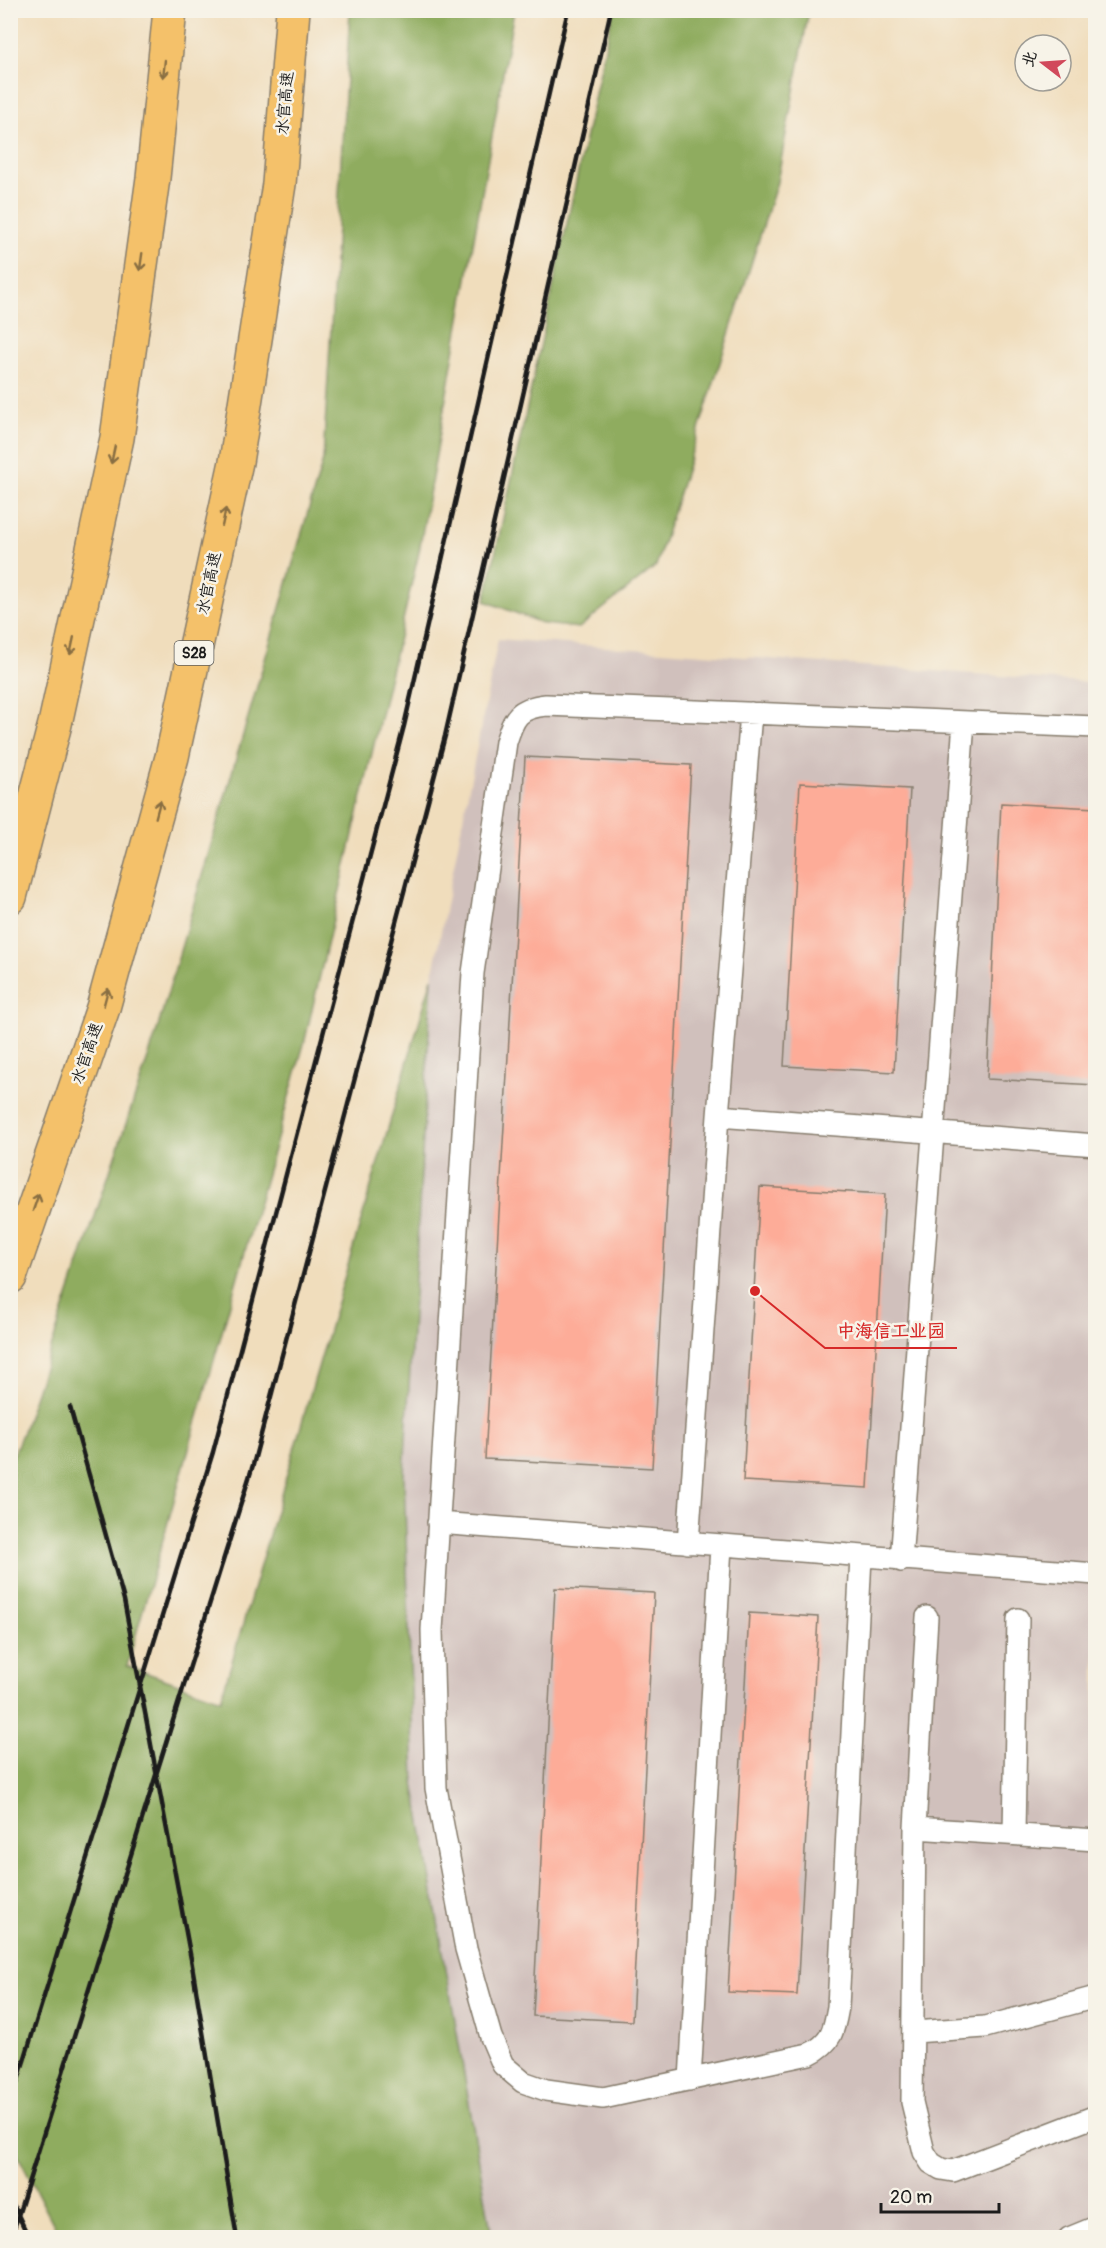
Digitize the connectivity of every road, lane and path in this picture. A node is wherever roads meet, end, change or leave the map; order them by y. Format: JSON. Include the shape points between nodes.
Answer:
{"nodes":[{"id":1,"x":170,"y":10,"type":"edge"},
{"id":2,"x":293,"y":10,"type":"edge"},
{"id":3,"x":751,"y":713,"type":"junction"},
{"id":4,"x":964,"y":722,"type":"junction"},
{"id":5,"x":1095,"y":727,"type":"edge"},
{"id":6,"x":10,"y":897,"type":"edge"},
{"id":7,"x":718,"y":1116,"type":"junction"},
{"id":8,"x":934,"y":1133,"type":"junction"},
{"id":9,"x":1095,"y":1145,"type":"edge"},
{"id":10,"x":10,"y":1277,"type":"edge"},
{"id":11,"x":438,"y":1523,"type":"junction"},
{"id":12,"x":687,"y":1543,"type":"junction"},
{"id":13,"x":721,"y":1546,"type":"junction"},
{"id":14,"x":861,"y":1557,"type":"junction"},
{"id":15,"x":901,"y":1561,"type":"junction"},
{"id":16,"x":1095,"y":1574,"type":"edge"},
{"id":17,"x":927,"y":1617,"type":"dead end"},
{"id":18,"x":1018,"y":1619,"type":"dead end"},
{"id":19,"x":915,"y":1828,"type":"junction"},
{"id":20,"x":1014,"y":1833,"type":"junction"},
{"id":21,"x":1095,"y":1840,"type":"edge"},
{"id":22,"x":1095,"y":1997,"type":"edge"},
{"id":23,"x":914,"y":2032,"type":"junction"},
{"id":24,"x":690,"y":2080,"type":"junction"},
{"id":25,"x":1095,"y":2116,"type":"edge"},
{"id":26,"x":1095,"y":2227,"type":"edge"},
{"id":27,"x":1069,"y":2238,"type":"edge"}],
"edges":[{"from":1,"to":6,"type":"highway","one_way":true,"via":[[153,178],[117,438],[55,724]]},
{"from":10,"to":2,"type":"highway","name":"水官高速","number":"S28","one_way":true,"via":[[103,1008],[172,757],[236,462],[279,184]]},
{"from":3,"to":4,"type":"lane"},
{"from":3,"to":7,"type":"lane"},
{"from":3,"to":11,"type":"lane","via":[[546,705],[531,706],[512,722],[473,973]]},
{"from":4,"to":5,"type":"lane"},
{"from":4,"to":8,"type":"lane"},
{"from":7,"to":8,"type":"lane"},
{"from":7,"to":12,"type":"lane"},
{"from":8,"to":9,"type":"lane"},
{"from":8,"to":15,"type":"lane"},
{"from":11,"to":12,"type":"lane"},
{"from":11,"to":24,"type":"lane","via":[[432,1630],[436,1788],[466,1949],[491,2037],[503,2064],[523,2082],[577,2096],[603,2098]]},
{"from":12,"to":13,"type":"lane"},
{"from":13,"to":14,"type":"lane"},
{"from":13,"to":24,"type":"lane"},
{"from":14,"to":15,"type":"lane"},
{"from":14,"to":24,"type":"lane","via":[[834,2028],[824,2047],[809,2054]]},
{"from":15,"to":16,"type":"lane"},
{"from":17,"to":19,"type":"lane"},
{"from":18,"to":20,"type":"lane"},
{"from":19,"to":20,"type":"lane"},
{"from":19,"to":23,"type":"lane"},
{"from":20,"to":21,"type":"lane"},
{"from":22,"to":23,"type":"lane","via":[[985,2027]]},
{"from":23,"to":25,"type":"lane","via":[[912,2102],[924,2152],[941,2169],[953,2171]]},
{"from":26,"to":27,"type":"lane"}]}
